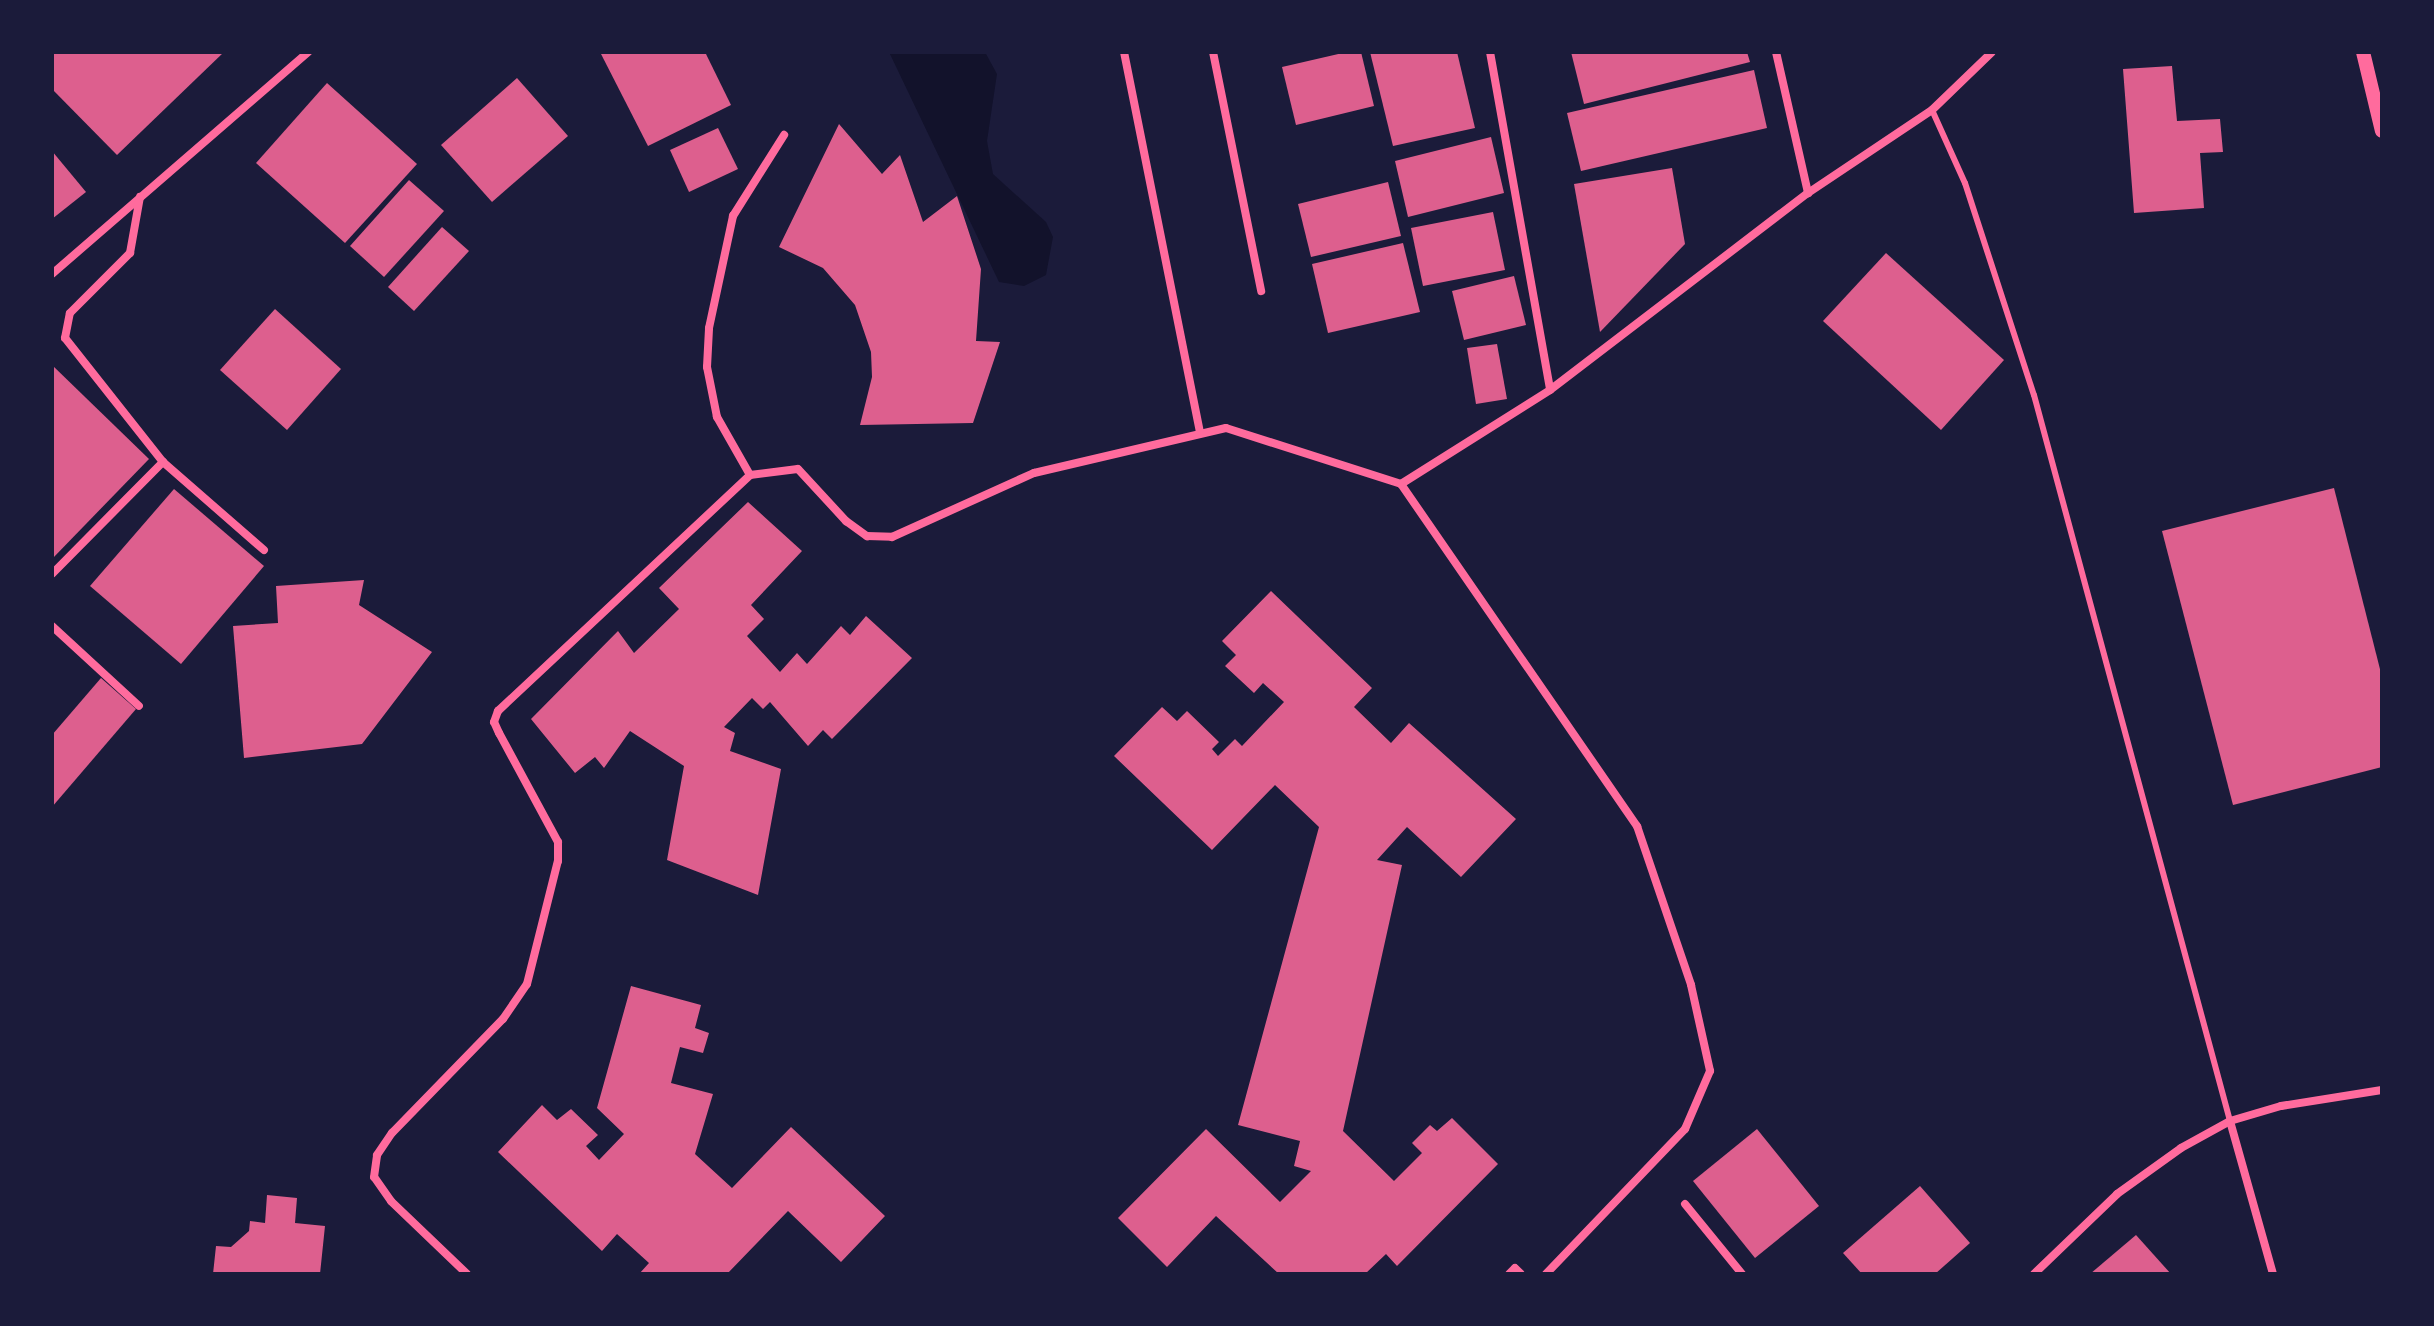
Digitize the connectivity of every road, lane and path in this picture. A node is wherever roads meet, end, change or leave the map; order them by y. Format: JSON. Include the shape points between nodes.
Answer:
{"nodes":[{"id":1,"x":308,"y":52,"type":"edge"},
{"id":2,"x":1124,"y":52,"type":"edge"},
{"id":3,"x":1213,"y":52,"type":"edge"},
{"id":4,"x":1490,"y":52,"type":"edge"},
{"id":5,"x":1776,"y":52,"type":"edge"},
{"id":6,"x":1992,"y":52,"type":"edge"},
{"id":7,"x":2363,"y":52,"type":"edge"},
{"id":8,"x":1932,"y":110,"type":"junction"},
{"id":9,"x":2382,"y":131,"type":"edge"},
{"id":10,"x":784,"y":135,"type":"dead end"},
{"id":11,"x":1808,"y":193,"type":"junction"},
{"id":12,"x":140,"y":197,"type":"junction"},
{"id":13,"x":52,"y":274,"type":"edge"},
{"id":14,"x":1261,"y":291,"type":"dead end"},
{"id":15,"x":1550,"y":390,"type":"junction"},
{"id":16,"x":1200,"y":431,"type":"junction"},
{"id":17,"x":163,"y":462,"type":"junction"},
{"id":18,"x":750,"y":475,"type":"junction"},
{"id":19,"x":1401,"y":484,"type":"junction"},
{"id":20,"x":264,"y":550,"type":"dead end"},
{"id":21,"x":52,"y":574,"type":"edge"},
{"id":22,"x":52,"y":626,"type":"edge"},
{"id":23,"x":139,"y":706,"type":"dead end"},
{"id":24,"x":2382,"y":1090,"type":"edge"},
{"id":25,"x":2230,"y":1121,"type":"junction"},
{"id":26,"x":1685,"y":1204,"type":"dead end"},
{"id":27,"x":467,"y":1274,"type":"edge"},
{"id":28,"x":1509,"y":1274,"type":"edge"},
{"id":29,"x":1521,"y":1274,"type":"edge"},
{"id":30,"x":1546,"y":1274,"type":"edge"},
{"id":31,"x":1742,"y":1274,"type":"edge"},
{"id":32,"x":2034,"y":1274,"type":"edge"},
{"id":33,"x":2273,"y":1274,"type":"edge"}],
"edges":[{"from":1,"to":12,"type":"street"},
{"from":2,"to":16,"type":"street"},
{"from":3,"to":14,"type":"street"},
{"from":4,"to":15,"type":"street"},
{"from":5,"to":11,"type":"street"},
{"from":6,"to":8,"type":"street"},
{"from":7,"to":9,"type":"street"},
{"from":8,"to":11,"type":"street"},
{"from":8,"to":25,"type":"lane","via":[[1965,183],[2034,395]]},
{"from":10,"to":18,"type":"street","via":[[733,216],[709,328],[707,367],[717,417]]},
{"from":11,"to":15,"type":"street"},
{"from":12,"to":13,"type":"street"},
{"from":12,"to":17,"type":"street","via":[[130,253],[70,313],[65,338]]},
{"from":15,"to":19,"type":"street"},
{"from":16,"to":18,"type":"street","via":[[1034,473],[892,537],[867,536],[846,521],[798,469]]},
{"from":16,"to":19,"type":"street","via":[[1226,428]]},
{"from":17,"to":20,"type":"street"},
{"from":17,"to":21,"type":"street"},
{"from":18,"to":27,"type":"street","via":[[498,711],[494,722],[558,842],[558,861],[527,984],[503,1019],[392,1133],[377,1155],[374,1177],[391,1201]]},
{"from":19,"to":30,"type":"street","via":[[1637,826],[1691,985],[1710,1071],[1685,1129]]},
{"from":22,"to":23,"type":"street"},
{"from":24,"to":25,"type":"street","via":[[2281,1106]]},
{"from":25,"to":32,"type":"street","via":[[2117,1194]]},
{"from":25,"to":33,"type":"street"},
{"from":26,"to":31,"type":"street"},
{"from":28,"to":29,"type":"street","via":[[1515,1268]]}]}
